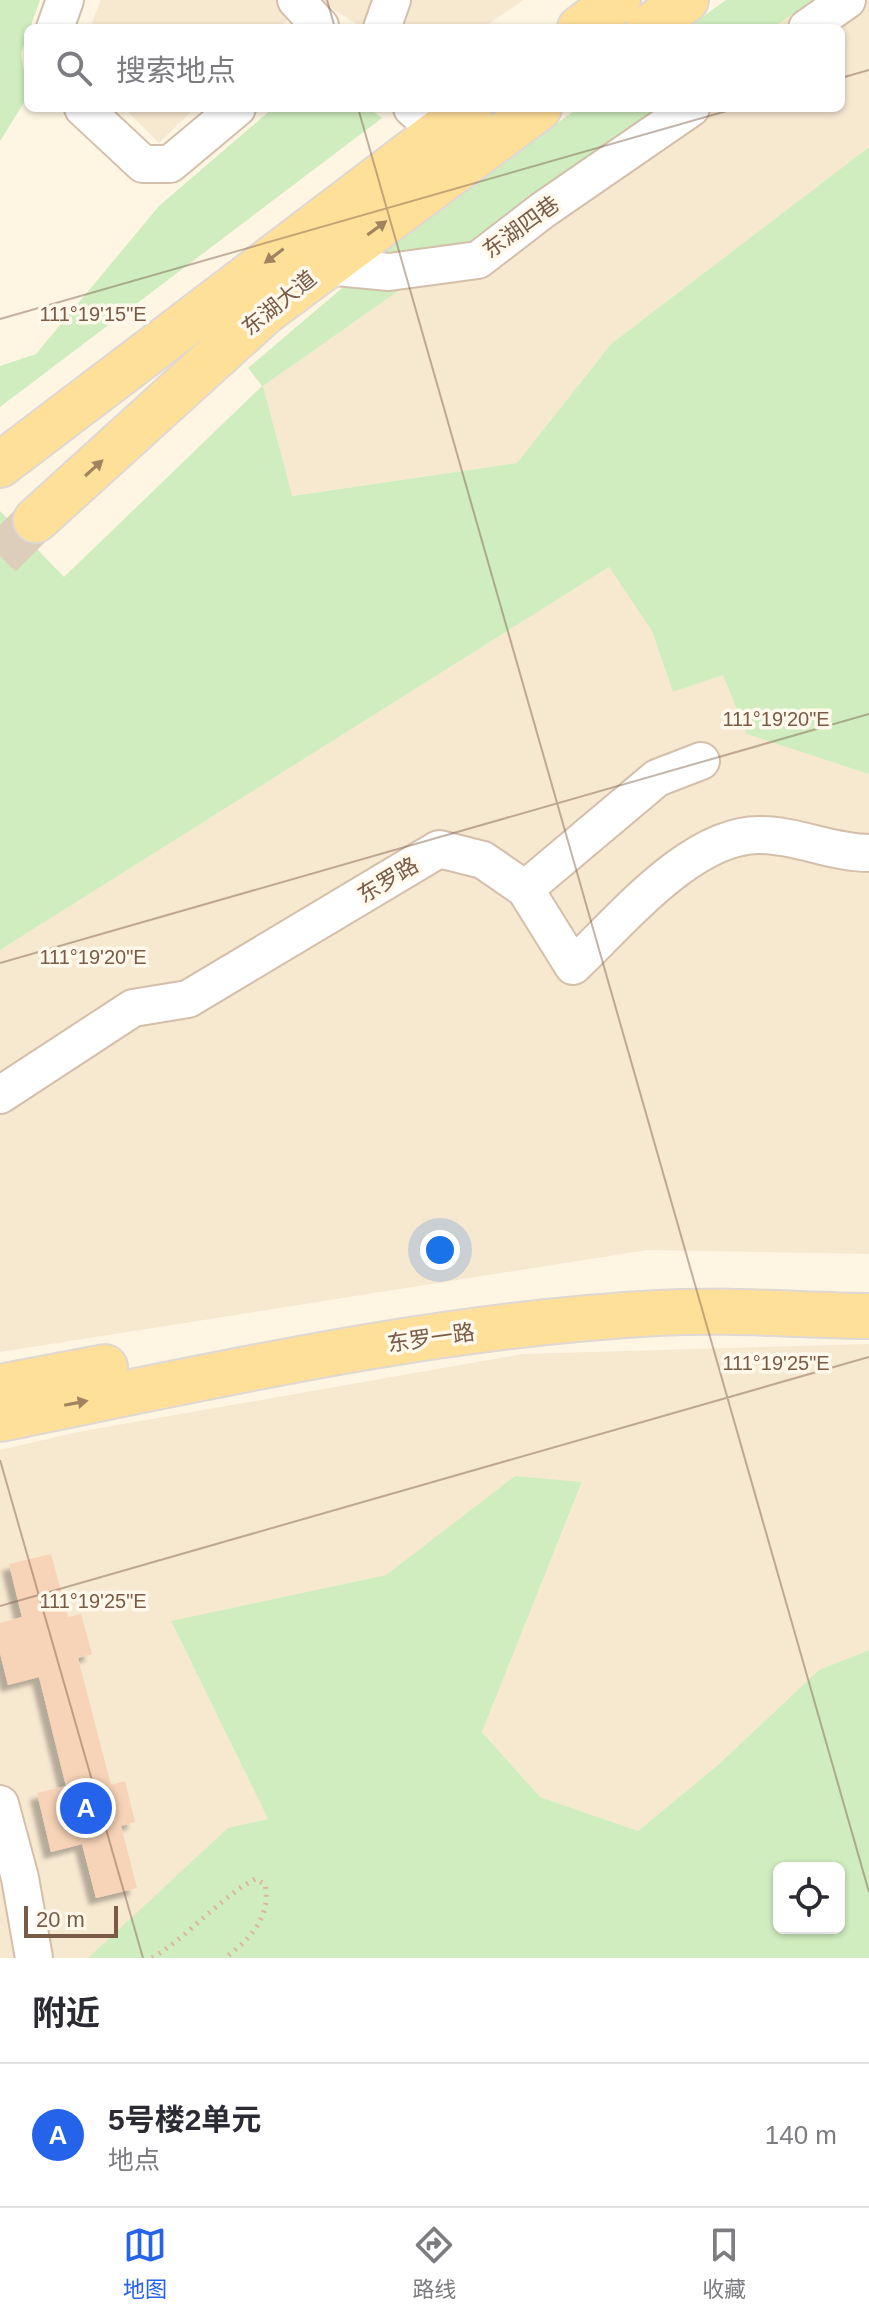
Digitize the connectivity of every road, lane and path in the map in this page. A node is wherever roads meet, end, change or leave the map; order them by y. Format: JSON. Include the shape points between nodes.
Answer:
{"nodes":[{"id":1,"x":65,"y":0,"type":"edge"},
{"id":2,"x":296,"y":0,"type":"edge"},
{"id":3,"x":392,"y":0,"type":"edge"},
{"id":4,"x":618,"y":0,"type":"edge"},
{"id":5,"x":686,"y":0,"type":"edge"},
{"id":6,"x":847,"y":0,"type":"edge"},
{"id":7,"x":56,"y":24,"type":"edge"},
{"id":8,"x":317,"y":24,"type":"edge"},
{"id":9,"x":383,"y":24,"type":"edge"},
{"id":10,"x":585,"y":24,"type":"edge"},
{"id":11,"x":653,"y":24,"type":"edge"},
{"id":12,"x":813,"y":24,"type":"edge"},
{"id":13,"x":87,"y":112,"type":"edge"},
{"id":14,"x":232,"y":112,"type":"edge"},
{"id":15,"x":534,"y":112,"type":"edge"},
{"id":16,"x":685,"y":112,"type":"edge"},
{"id":17,"x":440,"y":116,"type":"edge"},
{"id":18,"x":326,"y":266,"type":"junction"},
{"id":19,"x":0,"y":465,"type":"edge"},
{"id":20,"x":36,"y":520,"type":"tunnel mouth"},
{"id":21,"x":701,"y":761,"type":"dead end"},
{"id":22,"x":869,"y":853,"type":"edge"},
{"id":23,"x":525,"y":889,"type":"junction"},
{"id":24,"x":0,"y":1095,"type":"edge"},
{"id":25,"x":869,"y":1289,"type":"edge"},
{"id":26,"x":869,"y":1316,"type":"edge"},
{"id":27,"x":0,"y":1387,"type":"edge"},
{"id":28,"x":0,"y":1419,"type":"edge"},
{"id":29,"x":0,"y":1804,"type":"edge"},
{"id":30,"x":34,"y":1958,"type":"edge"},
{"id":31,"x":152,"y":1958,"type":"edge"},
{"id":32,"x":225,"y":1958,"type":"edge"}],
"edges":[{"from":1,"to":7,"type":"street"},
{"from":2,"to":8,"type":"street"},
{"from":3,"to":9,"type":"street"},
{"from":4,"to":10,"type":"main road"},
{"from":5,"to":11,"type":"main road"},
{"from":6,"to":12,"type":"street"},
{"from":13,"to":14,"type":"street","via":[[143,164],[170,164]]},
{"from":18,"to":15,"type":"main road","name":"东湖大道","one_way":true},
{"from":16,"to":18,"type":"street","name":"东湖四巷","via":[[478,260],[389,272]]},
{"from":17,"to":19,"type":"main road","name":"东湖大道","one_way":true},
{"from":20,"to":18,"type":"main road","name":"东湖大道","one_way":true,"via":[[265,312]]},
{"from":21,"to":23,"type":"street","via":[[657,778]]},
{"from":22,"to":23,"type":"street","name":"东罗路","via":[[760,835],[724,841],[682,864],[573,966]]},
{"from":23,"to":24,"type":"street","name":"东罗路","via":[[483,860],[439,849],[188,999],[133,1008]]},
{"from":25,"to":27,"type":"main road","name":"东罗一路","via":[[658,1285],[468,1305],[301,1329]]},
{"from":28,"to":26,"type":"main road","name":"东罗一路","one_way":true,"via":[[305,1357],[469,1332],[659,1313]]},
{"from":29,"to":30,"type":"street"},
{"from":31,"to":32,"type":"path","via":[[255,1879],[265,1884],[268,1897],[263,1918]]}]}
